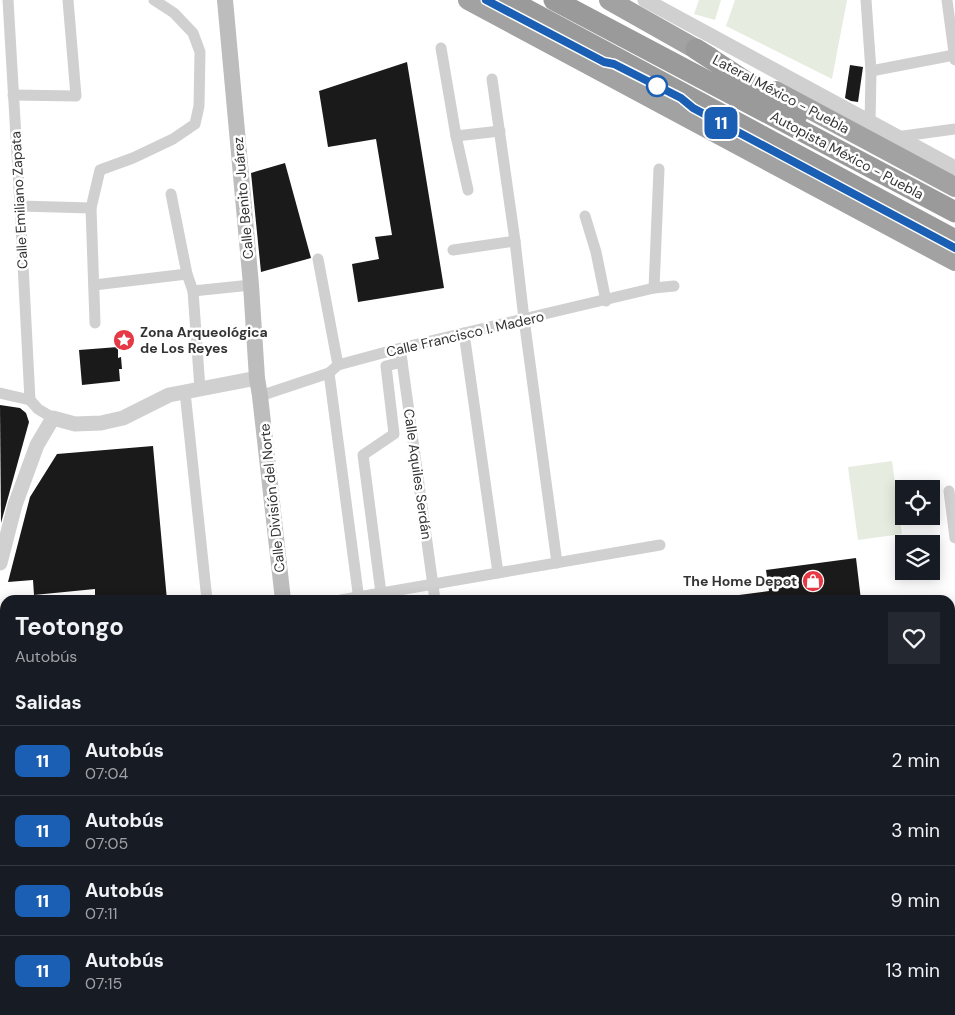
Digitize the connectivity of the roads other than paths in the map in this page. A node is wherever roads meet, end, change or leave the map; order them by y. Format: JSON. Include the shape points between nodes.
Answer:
{"nodes":[{"id":1,"x":8,"y":0,"type":"edge"},
{"id":2,"x":68,"y":0,"type":"edge"},
{"id":3,"x":154,"y":0,"type":"edge"},
{"id":4,"x":225,"y":0,"type":"edge"},
{"id":5,"x":468,"y":0,"type":"edge"},
{"id":6,"x":508,"y":0,"type":"edge"},
{"id":7,"x":554,"y":0,"type":"edge"},
{"id":8,"x":609,"y":0,"type":"edge"},
{"id":9,"x":645,"y":0,"type":"edge"},
{"id":10,"x":867,"y":0,"type":"edge"},
{"id":11,"x":947,"y":0,"type":"edge"},
{"id":12,"x":664,"y":5,"type":"edge"},
{"id":13,"x":441,"y":48,"type":"dead end"},
{"id":14,"x":696,"y":49,"type":"junction"},
{"id":15,"x":954,"y":58,"type":"edge"},
{"id":16,"x":871,"y":71,"type":"junction"},
{"id":17,"x":492,"y":79,"type":"dead end"},
{"id":18,"x":13,"y":95,"type":"junction"},
{"id":19,"x":870,"y":123,"type":"junction"},
{"id":20,"x":955,"y":129,"type":"edge"},
{"id":21,"x":500,"y":131,"type":"junction"},
{"id":22,"x":456,"y":136,"type":"junction"},
{"id":23,"x":896,"y":136,"type":"junction"},
{"id":24,"x":955,"y":168,"type":"edge"},
{"id":25,"x":659,"y":169,"type":"dead end"},
{"id":26,"x":877,"y":171,"type":"junction"},
{"id":27,"x":955,"y":187,"type":"edge"},
{"id":28,"x":468,"y":190,"type":"dead end"},
{"id":29,"x":171,"y":194,"type":"dead end"},
{"id":30,"x":20,"y":206,"type":"junction"},
{"id":31,"x":91,"y":208,"type":"junction"},
{"id":32,"x":955,"y":212,"type":"edge"},
{"id":33,"x":585,"y":216,"type":"dead end"},
{"id":34,"x":955,"y":240,"type":"edge"},
{"id":35,"x":515,"y":241,"type":"junction"},
{"id":36,"x":453,"y":250,"type":"dead end"},
{"id":37,"x":318,"y":259,"type":"dead end"},
{"id":38,"x":955,"y":261,"type":"edge"},
{"id":39,"x":187,"y":274,"type":"junction"},
{"id":40,"x":94,"y":285,"type":"junction"},
{"id":41,"x":251,"y":285,"type":"junction"},
{"id":42,"x":674,"y":286,"type":"dead end"},
{"id":43,"x":654,"y":288,"type":"junction"},
{"id":44,"x":192,"y":292,"type":"junction"},
{"id":45,"x":606,"y":300,"type":"junction"},
{"id":46,"x":524,"y":319,"type":"junction"},
{"id":47,"x":95,"y":323,"type":"dead end"},
{"id":48,"x":464,"y":333,"type":"junction"},
{"id":49,"x":400,"y":348,"type":"junction"},
{"id":50,"x":402,"y":362,"type":"junction"},
{"id":51,"x":334,"y":369,"type":"junction"},
{"id":52,"x":257,"y":378,"type":"junction"},
{"id":53,"x":192,"y":391,"type":"junction"},
{"id":54,"x":0,"y":393,"type":"edge"},
{"id":55,"x":260,"y":396,"type":"junction"},
{"id":56,"x":30,"y":400,"type":"junction"},
{"id":57,"x":53,"y":418,"type":"junction"},
{"id":58,"x":949,"y":491,"type":"dead end"},
{"id":59,"x":955,"y":538,"type":"edge"},
{"id":60,"x":660,"y":545,"type":"dead end"},
{"id":61,"x":0,"y":563,"type":"edge"},
{"id":62,"x":557,"y":563,"type":"junction"},
{"id":63,"x":498,"y":573,"type":"junction"},
{"id":64,"x":433,"y":584,"type":"junction"},
{"id":65,"x":381,"y":593,"type":"junction"},
{"id":66,"x":207,"y":595,"type":"edge"},
{"id":67,"x":282,"y":595,"type":"edge"},
{"id":68,"x":359,"y":595,"type":"edge"},
{"id":69,"x":372,"y":595,"type":"edge"},
{"id":70,"x":434,"y":595,"type":"edge"}],
"edges":[{"from":1,"to":18,"type":"street","name":"Calle Emiliano Zapata"},
{"from":2,"to":18,"type":"street","via":[[76,96]]},
{"from":3,"to":31,"type":"street","via":[[174,13],[193,33],[200,52],[199,106],[195,124],[173,139],[100,170]]},
{"from":4,"to":41,"type":"main road","name":"Calle Benito Juárez"},
{"from":5,"to":38,"type":"highway"},
{"from":6,"to":34,"type":"highway","name":"Autopista México - Puebla"},
{"from":7,"to":26,"type":"highway","name":"Autopista México - Puebla"},
{"from":8,"to":14,"type":"highway","name":"Lateral México - Puebla"},
{"from":9,"to":12,"type":"street"},
{"from":10,"to":16,"type":"street"},
{"from":11,"to":15,"type":"street"},
{"from":12,"to":19,"type":"street"},
{"from":13,"to":22,"type":"street"},
{"from":14,"to":26,"type":"highway"},
{"from":14,"to":27,"type":"highway","name":"Lateral México - Puebla"},
{"from":15,"to":16,"type":"street"},
{"from":16,"to":19,"type":"street"},
{"from":17,"to":21,"type":"street"},
{"from":18,"to":30,"type":"street","name":"Calle Emiliano Zapata"},
{"from":19,"to":23,"type":"street"},
{"from":20,"to":23,"type":"street"},
{"from":21,"to":22,"type":"street"},
{"from":21,"to":35,"type":"street"},
{"from":22,"to":28,"type":"street"},
{"from":23,"to":24,"type":"street"},
{"from":25,"to":43,"type":"street"},
{"from":26,"to":32,"type":"highway","name":"Autopista México - Puebla"},
{"from":29,"to":39,"type":"street"},
{"from":30,"to":31,"type":"street"},
{"from":30,"to":56,"type":"street","name":"Calle Emiliano Zapata"},
{"from":31,"to":40,"type":"street"},
{"from":33,"to":45,"type":"street"},
{"from":35,"to":36,"type":"street"},
{"from":35,"to":46,"type":"street"},
{"from":37,"to":51,"type":"street"},
{"from":39,"to":40,"type":"street"},
{"from":39,"to":44,"type":"street"},
{"from":40,"to":47,"type":"street"},
{"from":41,"to":44,"type":"street"},
{"from":41,"to":52,"type":"main road","name":"Calle Benito Juárez"},
{"from":42,"to":43,"type":"street","name":"Calle Francisco I. Madero"},
{"from":43,"to":45,"type":"street","name":"Calle Francisco I. Madero"},
{"from":44,"to":53,"type":"street"},
{"from":45,"to":46,"type":"street","name":"Calle Francisco I. Madero"},
{"from":46,"to":48,"type":"street","name":"Calle Francisco I. Madero"},
{"from":46,"to":62,"type":"street"},
{"from":48,"to":49,"type":"street","name":"Calle Francisco I. Madero"},
{"from":48,"to":63,"type":"street"},
{"from":49,"to":50,"type":"street","name":"Calle Aquiles Serdán"},
{"from":49,"to":51,"type":"street","name":"Calle Francisco I. Madero"},
{"from":50,"to":64,"type":"street","name":"Calle Aquiles Serdán"},
{"from":50,"to":65,"type":"street","via":[[386,366],[394,434],[363,455]]},
{"from":51,"to":55,"type":"street","name":"Calle Francisco I. Madero"},
{"from":51,"to":68,"type":"street"},
{"from":52,"to":53,"type":"street"},
{"from":52,"to":55,"type":"main road","name":"Calle Benito Juárez"},
{"from":53,"to":57,"type":"street","via":[[169,395],[123,418],[101,423],[75,424]]},
{"from":53,"to":66,"type":"street"},
{"from":54,"to":56,"type":"street"},
{"from":55,"to":67,"type":"main road","name":"Calle División del Norte"},
{"from":56,"to":57,"type":"street"},
{"from":57,"to":61,"type":"street","via":[[37,445],[15,505]]},
{"from":58,"to":59,"type":"street"},
{"from":60,"to":62,"type":"street"},
{"from":62,"to":63,"type":"street"},
{"from":63,"to":64,"type":"street"},
{"from":64,"to":65,"type":"street"},
{"from":64,"to":70,"type":"street","name":"Calle Aquiles Serdán"},
{"from":65,"to":69,"type":"street"}]}
